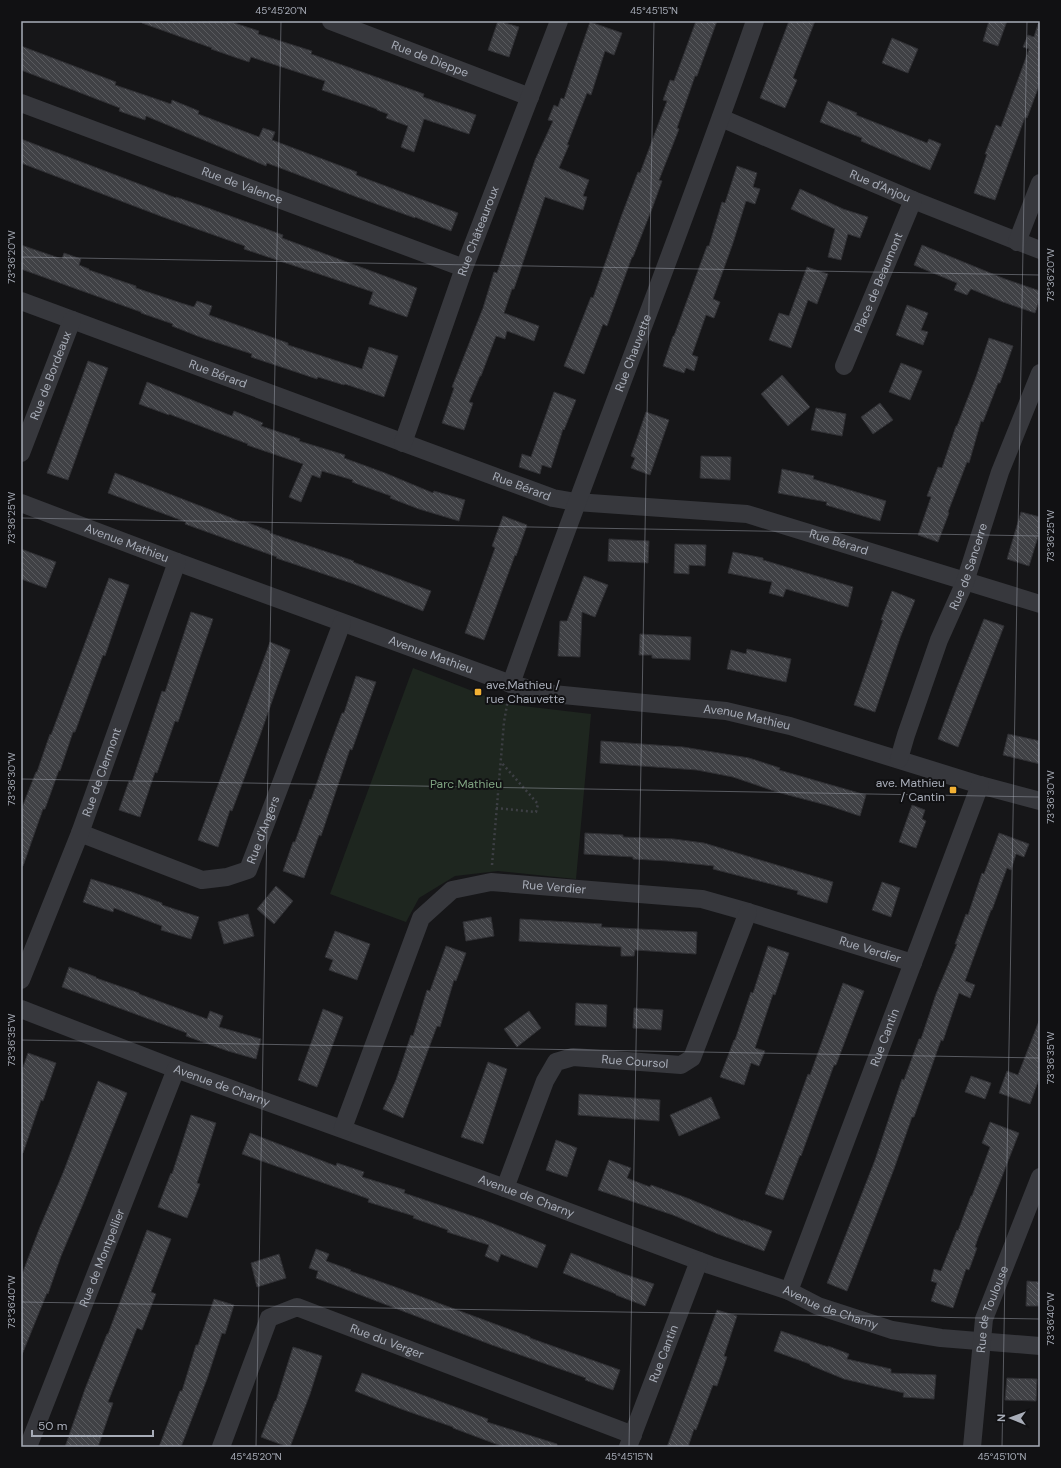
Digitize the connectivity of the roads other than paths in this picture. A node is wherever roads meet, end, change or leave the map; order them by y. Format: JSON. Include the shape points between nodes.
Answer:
{"nodes":[{"id":1,"x":331,"y":21,"type":"edge"},
{"id":2,"x":559,"y":21,"type":"edge"},
{"id":3,"x":755,"y":21,"type":"edge"},
{"id":4,"x":361,"y":26,"type":"edge"},
{"id":5,"x":530,"y":97,"type":"junction"},
{"id":6,"x":21,"y":103,"type":"edge"},
{"id":7,"x":721,"y":118,"type":"junction"},
{"id":8,"x":1040,"y":183,"type":"edge"},
{"id":9,"x":913,"y":200,"type":"junction"},
{"id":10,"x":1017,"y":242,"type":"junction"},
{"id":11,"x":1040,"y":250,"type":"edge"},
{"id":12,"x":464,"y":268,"type":"junction"},
{"id":13,"x":21,"y":301,"type":"edge"},
{"id":14,"x":72,"y":320,"type":"junction"},
{"id":15,"x":844,"y":366,"type":"dead end"},
{"id":16,"x":1040,"y":374,"type":"edge"},
{"id":17,"x":403,"y":443,"type":"junction"},
{"id":18,"x":21,"y":453,"type":"edge"},
{"id":19,"x":576,"y":502,"type":"junction"},
{"id":20,"x":21,"y":503,"type":"edge"},
{"id":21,"x":177,"y":562,"type":"junction"},
{"id":22,"x":965,"y":582,"type":"junction"},
{"id":23,"x":1040,"y":604,"type":"edge"},
{"id":24,"x":342,"y":623,"type":"junction"},
{"id":25,"x":511,"y":684,"type":"junction"},
{"id":26,"x":899,"y":759,"type":"junction"},
{"id":27,"x":980,"y":785,"type":"junction"},
{"id":28,"x":1040,"y":801,"type":"edge"},
{"id":29,"x":80,"y":833,"type":"junction"},
{"id":30,"x":748,"y":912,"type":"junction"},
{"id":31,"x":913,"y":963,"type":"junction"},
{"id":32,"x":21,"y":980,"type":"edge"},
{"id":33,"x":21,"y":1009,"type":"edge"},
{"id":34,"x":176,"y":1069,"type":"junction"},
{"id":35,"x":342,"y":1128,"type":"junction"},
{"id":36,"x":1040,"y":1177,"type":"edge"},
{"id":37,"x":505,"y":1188,"type":"junction"},
{"id":38,"x":699,"y":1261,"type":"junction"},
{"id":39,"x":789,"y":1291,"type":"junction"},
{"id":40,"x":981,"y":1340,"type":"junction"},
{"id":41,"x":1040,"y":1346,"type":"edge"},
{"id":42,"x":631,"y":1441,"type":"edge"},
{"id":43,"x":28,"y":1447,"type":"edge"},
{"id":44,"x":221,"y":1447,"type":"edge"},
{"id":45,"x":972,"y":1447,"type":"edge"}],
"edges":[{"from":1,"to":4,"type":"street","name":"Rue de Dieppe"},
{"from":2,"to":5,"type":"street","name":"Rue Châteauroux"},
{"from":3,"to":7,"type":"street","name":"Rue Chauvette"},
{"from":4,"to":5,"type":"street","name":"Rue de Dieppe"},
{"from":5,"to":12,"type":"street","name":"Rue Châteauroux"},
{"from":6,"to":12,"type":"street","name":"Rue de Valence"},
{"from":7,"to":9,"type":"street","name":"Rue d'Anjou"},
{"from":7,"to":19,"type":"street","name":"Rue Chauvette"},
{"from":8,"to":10,"type":"street"},
{"from":9,"to":10,"type":"street","name":"Rue d'Anjou"},
{"from":9,"to":15,"type":"street","name":"Place de Beaumont"},
{"from":10,"to":11,"type":"street","name":"Rue d'Anjou"},
{"from":12,"to":17,"type":"street","name":"Rue Châteauroux"},
{"from":13,"to":14,"type":"street","name":"Rue Bérard"},
{"from":14,"to":17,"type":"street","name":"Rue Bérard"},
{"from":14,"to":18,"type":"street","name":"Rue de Bordeaux"},
{"from":16,"to":22,"type":"street","name":"Rue de Sancerre","via":[[1000,472]]},
{"from":17,"to":19,"type":"street","name":"Rue Bérard","via":[[553,498]]},
{"from":19,"to":22,"type":"street","name":"Rue Bérard","via":[[747,514]]},
{"from":19,"to":25,"type":"street","name":"Rue Chauvette"},
{"from":20,"to":21,"type":"street","name":"Avenue Mathieu"},
{"from":21,"to":24,"type":"street","name":"Avenue Mathieu"},
{"from":21,"to":29,"type":"street","name":"Rue de Clermont"},
{"from":22,"to":23,"type":"street","name":"Rue Bérard"},
{"from":22,"to":26,"type":"street","name":"Rue de Sancerre","via":[[939,640]]},
{"from":24,"to":25,"type":"street","name":"Avenue Mathieu"},
{"from":24,"to":29,"type":"street","name":"Rue d'Angers","via":[[248,870],[202,880]]},
{"from":25,"to":26,"type":"street","name":"Avenue Mathieu","via":[[553,694],[726,711],[790,726]]},
{"from":26,"to":27,"type":"street","name":"Avenue Mathieu"},
{"from":27,"to":28,"type":"street","name":"Avenue Mathieu"},
{"from":27,"to":31,"type":"street","name":"Rue Cantin"},
{"from":29,"to":32,"type":"street","name":"Rue de Clermont"},
{"from":30,"to":31,"type":"street","name":"Rue Verdier"},
{"from":30,"to":35,"type":"street","name":"Rue Verdier","via":[[702,899],[491,882],[452,890],[421,918]]},
{"from":30,"to":37,"type":"street","name":"Rue Coursol","via":[[692,1058],[681,1065],[573,1057],[556,1062],[545,1081]]},
{"from":31,"to":39,"type":"street","name":"Rue Cantin"},
{"from":33,"to":34,"type":"street","name":"Avenue de Charny"},
{"from":34,"to":35,"type":"street","name":"Avenue de Charny"},
{"from":34,"to":43,"type":"street","name":"Rue de Montpellier"},
{"from":35,"to":37,"type":"street","name":"Avenue de Charny"},
{"from":36,"to":40,"type":"street","name":"Rue de Toulouse","via":[[984,1319]]},
{"from":37,"to":38,"type":"street","name":"Avenue de Charny"},
{"from":38,"to":39,"type":"street","name":"Avenue de Charny"},
{"from":38,"to":42,"type":"street","name":"Rue Cantin"},
{"from":39,"to":40,"type":"street","name":"Avenue de Charny","via":[[818,1306],[892,1330],[942,1338]]},
{"from":40,"to":41,"type":"street","name":"Avenue de Charny"},
{"from":40,"to":45,"type":"street","name":"Rue de Toulouse"},
{"from":42,"to":44,"type":"street","name":"Rue du Verger","via":[[297,1307],[269,1318]]}]}
